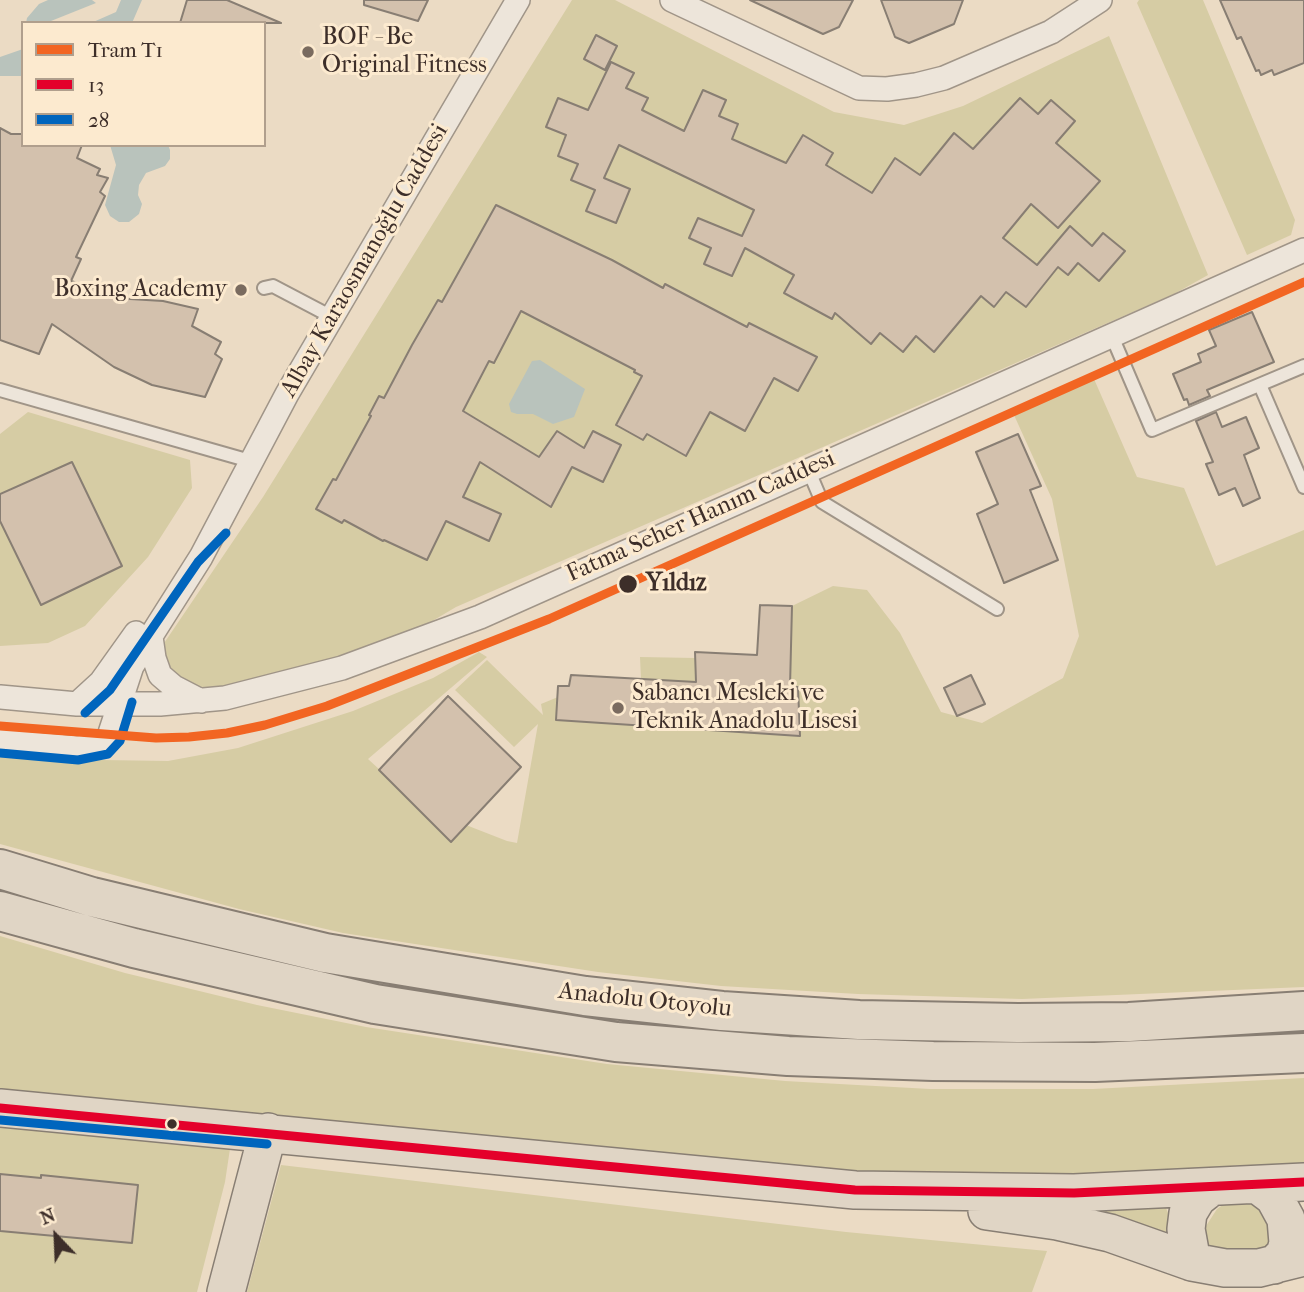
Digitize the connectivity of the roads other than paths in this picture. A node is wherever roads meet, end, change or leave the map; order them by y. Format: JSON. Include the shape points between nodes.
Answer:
{"nodes":[{"id":1,"x":518,"y":0,"type":"edge"},
{"id":2,"x":672,"y":0,"type":"edge"},
{"id":3,"x":1100,"y":0,"type":"edge"},
{"id":4,"x":1304,"y":250,"type":"edge"},
{"id":5,"x":331,"y":320,"type":"junction"},
{"id":6,"x":1111,"y":334,"type":"junction"},
{"id":7,"x":1304,"y":366,"type":"edge"},
{"id":8,"x":1261,"y":385,"type":"junction"},
{"id":9,"x":1,"y":393,"type":"edge"},
{"id":10,"x":250,"y":461,"type":"junction"},
{"id":11,"x":808,"y":469,"type":"junction"},
{"id":12,"x":1304,"y":488,"type":"edge"},
{"id":13,"x":217,"y":524,"type":"junction"},
{"id":14,"x":997,"y":609,"type":"dead end"},
{"id":15,"x":151,"y":637,"type":"junction"},
{"id":16,"x":0,"y":697,"type":"edge"},
{"id":17,"x":201,"y":701,"type":"junction"},
{"id":18,"x":77,"y":704,"type":"junction"},
{"id":19,"x":118,"y":705,"type":"junction"},
{"id":20,"x":0,"y":741,"type":"edge"},
{"id":21,"x":0,"y":869,"type":"edge"},
{"id":22,"x":0,"y":911,"type":"edge"},
{"id":23,"x":1304,"y":1011,"type":"edge"},
{"id":24,"x":1304,"y":1053,"type":"edge"},
{"id":25,"x":0,"y":1108,"type":"edge"},
{"id":26,"x":268,"y":1132,"type":"junction"},
{"id":27,"x":1304,"y":1182,"type":"edge"},
{"id":28,"x":1258,"y":1185,"type":"junction"},
{"id":29,"x":1210,"y":1187,"type":"junction"},
{"id":30,"x":855,"y":1190,"type":"junction"},
{"id":31,"x":1289,"y":1261,"type":"edge"},
{"id":32,"x":1192,"y":1262,"type":"junction"},
{"id":33,"x":226,"y":1292,"type":"edge"}],
"edges":[{"from":1,"to":5,"type":"street","name":"Albay Karaosmanoğlu Caddesi"},
{"from":2,"to":3,"type":"street","via":[[859,88],[887,89],[944,78],[1051,32]]},
{"from":4,"to":6,"type":"street","name":"Fatma Seher Hanım Caddesi"},
{"from":5,"to":5,"type":"lane","via":[[301,301],[268,287]]},
{"from":5,"to":10,"type":"street","name":"Albay Karaosmanoğlu Caddesi"},
{"from":6,"to":8,"type":"lane","via":[[1152,430]]},
{"from":6,"to":11,"type":"street","name":"Fatma Seher Hanım Caddesi"},
{"from":7,"to":8,"type":"lane"},
{"from":8,"to":12,"type":"lane"},
{"from":9,"to":10,"type":"lane"},
{"from":10,"to":13,"type":"street","name":"Albay Karaosmanoğlu Caddesi"},
{"from":11,"to":14,"type":"lane","via":[[822,502]]},
{"from":11,"to":17,"type":"street","name":"Fatma Seher Hanım Caddesi","via":[[480,617],[342,668],[255,692]]},
{"from":13,"to":15,"type":"street"},
{"from":13,"to":18,"type":"street","via":[[188,554],[109,671]]},
{"from":15,"to":17,"type":"street","via":[[160,675]]},
{"from":15,"to":19,"type":"street","via":[[132,666]]},
{"from":16,"to":18,"type":"street","name":"Fatma Seher Hanım Caddesi"},
{"from":17,"to":19,"type":"street","name":"Fatma Seher Hanım Caddesi"},
{"from":18,"to":19,"type":"street","name":"Fatma Seher Hanım Caddesi"},
{"from":19,"to":20,"type":"street","via":[[103,743],[78,748]]},
{"from":21,"to":23,"type":"highway","name":"Anadolu Otoyolu","via":[[92,897],[325,953],[585,996],[722,1011],[1018,1023],[1129,1022]]},
{"from":22,"to":24,"type":"highway","name":"Anadolu Otoyolu","via":[[134,948],[375,1004],[616,1042],[788,1056],[933,1061],[1095,1062]]},
{"from":25,"to":26,"type":"main road"},
{"from":26,"to":30,"type":"main road"},
{"from":26,"to":33,"type":"main road"},
{"from":27,"to":28,"type":"main road"},
{"from":28,"to":29,"type":"main road"},
{"from":28,"to":31,"type":"main road","via":[[1274,1197],[1286,1219],[1284,1254]]},
{"from":29,"to":30,"type":"main road","via":[[1074,1193]]},
{"from":29,"to":32,"type":"main road","via":[[1188,1213]]},
{"from":30,"to":32,"type":"main road","via":[[1057,1221],[1110,1233]]},
{"from":31,"to":32,"type":"main road","via":[[1259,1268]]}]}
